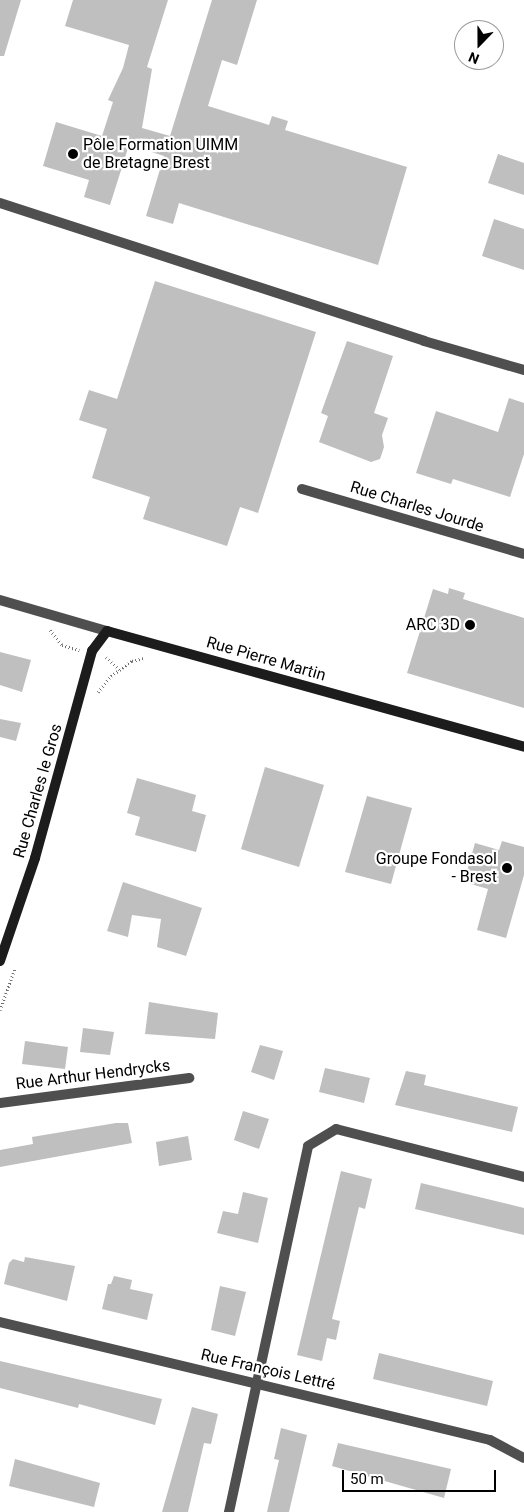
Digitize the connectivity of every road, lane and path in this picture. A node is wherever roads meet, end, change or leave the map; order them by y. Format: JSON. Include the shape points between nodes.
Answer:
{"nodes":[{"id":1,"x":0,"y":203,"type":"edge"},
{"id":2,"x":524,"y":370,"type":"edge"},
{"id":3,"x":302,"y":488,"type":"dead end"},
{"id":4,"x":524,"y":554,"type":"edge"},
{"id":5,"x":0,"y":600,"type":"edge"},
{"id":6,"x":48,"y":627,"type":"dead end"},
{"id":7,"x":107,"y":631,"type":"junction"},
{"id":8,"x":92,"y":651,"type":"junction"},
{"id":9,"x":147,"y":658,"type":"dead end"},
{"id":10,"x":120,"y":670,"type":"junction"},
{"id":11,"x":96,"y":699,"type":"dead end"},
{"id":12,"x":524,"y":747,"type":"edge"},
{"id":13,"x":17,"y":960,"type":"dead end"},
{"id":14,"x":0,"y":961,"type":"edge"},
{"id":15,"x":0,"y":1010,"type":"edge"},
{"id":16,"x":189,"y":1078,"type":"dead end"},
{"id":17,"x":0,"y":1102,"type":"edge"},
{"id":18,"x":524,"y":1177,"type":"edge"},
{"id":19,"x":0,"y":1322,"type":"edge"},
{"id":20,"x":258,"y":1383,"type":"junction"},
{"id":21,"x":524,"y":1458,"type":"edge"},
{"id":22,"x":228,"y":1512,"type":"edge"}],
"edges":[{"from":1,"to":2,"type":"street","via":[[424,341]]},
{"from":3,"to":4,"type":"street","name":"Rue Charles Jourde"},
{"from":5,"to":7,"type":"street","name":"Rue Pierre Martin"},
{"from":6,"to":8,"type":"path","via":[[62,645]]},
{"from":7,"to":8,"type":"street","name":"Rue Charles le Gros"},
{"from":7,"to":12,"type":"street","name":"Rue Pierre Martin"},
{"from":8,"to":10,"type":"path","via":[[112,660]]},
{"from":8,"to":14,"type":"street","name":"Rue Charles le Gros","via":[[35,858]]},
{"from":9,"to":10,"type":"path","via":[[132,661]]},
{"from":10,"to":11,"type":"path","via":[[99,690]]},
{"from":13,"to":15,"type":"path"},
{"from":16,"to":17,"type":"street","name":"Rue Arthur Hendrycks"},
{"from":18,"to":20,"type":"street","via":[[336,1129],[308,1146]]},
{"from":19,"to":20,"type":"street","name":"Rue François Lettré"},
{"from":20,"to":21,"type":"street","name":"Rue François Lettré","via":[[490,1440]]},
{"from":20,"to":22,"type":"street"}]}
